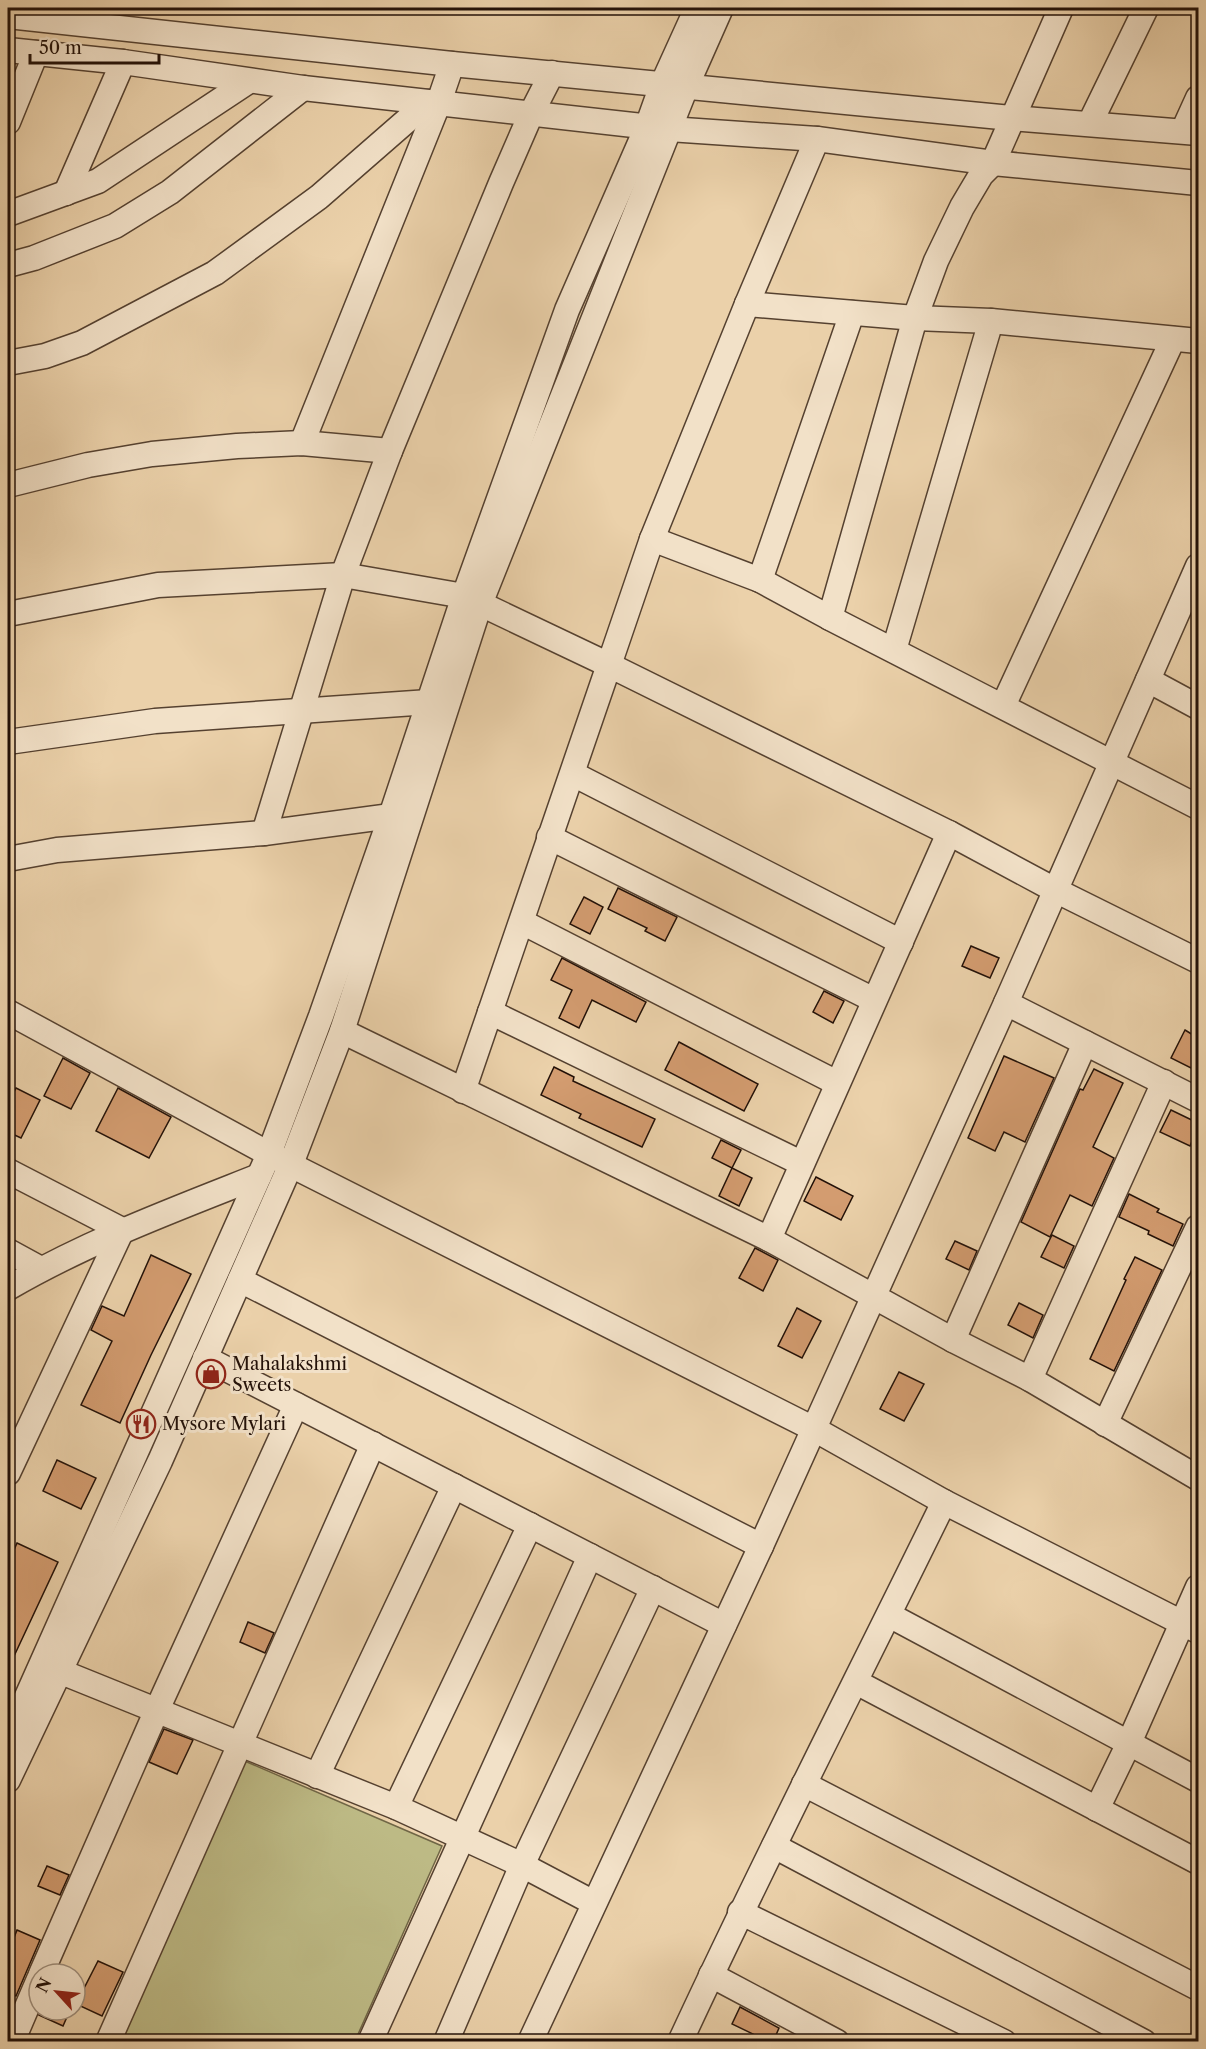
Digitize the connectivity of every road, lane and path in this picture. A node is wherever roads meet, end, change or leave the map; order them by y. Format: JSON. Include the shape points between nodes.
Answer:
{"nodes":[{"id":1,"x":697,"y":8,"type":"edge"},
{"id":2,"x":721,"y":8,"type":"edge"},
{"id":3,"x":1061,"y":8,"type":"edge"},
{"id":4,"x":1146,"y":8,"type":"edge"},
{"id":5,"x":8,"y":16,"type":"edge"},
{"id":6,"x":288,"y":46,"type":"junction"},
{"id":7,"x":8,"y":50,"type":"edge"},
{"id":8,"x":36,"y":53,"type":"junction"},
{"id":9,"x":123,"y":62,"type":"junction"},
{"id":10,"x":452,"y":64,"type":"junction"},
{"id":11,"x":552,"y":73,"type":"junction"},
{"id":12,"x":249,"y":81,"type":"junction"},
{"id":13,"x":292,"y":86,"type":"junction"},
{"id":14,"x":674,"y":86,"type":"junction"},
{"id":15,"x":1198,"y":98,"type":"edge"},
{"id":16,"x":434,"y":102,"type":"junction"},
{"id":17,"x":531,"y":114,"type":"junction"},
{"id":18,"x":1011,"y":118,"type":"junction"},
{"id":19,"x":8,"y":122,"type":"edge"},
{"id":20,"x":1090,"y":123,"type":"junction"},
{"id":21,"x":658,"y":128,"type":"junction"},
{"id":22,"x":1191,"y":132,"type":"edge"},
{"id":23,"x":816,"y":139,"type":"junction"},
{"id":24,"x":993,"y":163,"type":"junction"},
{"id":25,"x":1198,"y":183,"type":"edge"},
{"id":26,"x":66,"y":193,"type":"junction"},
{"id":27,"x":8,"y":214,"type":"edge"},
{"id":28,"x":8,"y":265,"type":"edge"},
{"id":29,"x":747,"y":304,"type":"junction"},
{"id":30,"x":852,"y":313,"type":"junction"},
{"id":31,"x":915,"y":318,"type":"junction"},
{"id":32,"x":991,"y":321,"type":"junction"},
{"id":33,"x":1173,"y":339,"type":"junction"},
{"id":34,"x":1198,"y":341,"type":"edge"},
{"id":35,"x":8,"y":363,"type":"edge"},
{"id":36,"x":302,"y":442,"type":"junction"},
{"id":37,"x":390,"y":452,"type":"junction"},
{"id":38,"x":8,"y":484,"type":"edge"},
{"id":39,"x":652,"y":539,"type":"junction"},
{"id":40,"x":1198,"y":566,"type":"edge"},
{"id":41,"x":344,"y":575,"type":"junction"},
{"id":42,"x":760,"y":580,"type":"junction"},
{"id":43,"x":472,"y":600,"type":"junction"},
{"id":44,"x":1190,"y":609,"type":"edge"},
{"id":45,"x":8,"y":614,"type":"edge"},
{"id":46,"x":830,"y":618,"type":"junction"},
{"id":47,"x":894,"y":650,"type":"junction"},
{"id":48,"x":609,"y":665,"type":"junction"},
{"id":49,"x":1148,"y":680,"type":"junction"},
{"id":50,"x":429,"y":702,"type":"junction"},
{"id":51,"x":1003,"y":706,"type":"junction"},
{"id":52,"x":1198,"y":707,"type":"edge"},
{"id":53,"x":301,"y":711,"type":"junction"},
{"id":54,"x":8,"y":742,"type":"edge"},
{"id":55,"x":1112,"y":762,"type":"junction"},
{"id":56,"x":573,"y":774,"type":"junction"},
{"id":57,"x":1198,"y":807,"type":"edge"},
{"id":58,"x":391,"y":816,"type":"junction"},
{"id":59,"x":264,"y":833,"type":"junction"},
{"id":60,"x":949,"y":833,"type":"junction"},
{"id":61,"x":549,"y":837,"type":"junction"},
{"id":62,"x":8,"y":859,"type":"edge"},
{"id":63,"x":1055,"y":890,"type":"junction"},
{"id":64,"x":522,"y":922,"type":"junction"},
{"id":65,"x":901,"y":942,"type":"junction"},
{"id":66,"x":1198,"y":961,"type":"edge"},
{"id":67,"x":874,"y":1000,"type":"junction"},
{"id":68,"x":1006,"y":1003,"type":"junction"},
{"id":69,"x":8,"y":1012,"type":"edge"},
{"id":70,"x":490,"y":1012,"type":"junction"},
{"id":71,"x":342,"y":1031,"type":"junction"},
{"id":72,"x":1085,"y":1043,"type":"junction"},
{"id":73,"x":1164,"y":1082,"type":"junction"},
{"id":74,"x":837,"y":1083,"type":"junction"},
{"id":75,"x":463,"y":1090,"type":"junction"},
{"id":76,"x":1198,"y":1100,"type":"edge"},
{"id":77,"x":269,"y":1154,"type":"junction"},
{"id":78,"x":801,"y":1163,"type":"junction"},
{"id":79,"x":291,"y":1164,"type":"junction"},
{"id":80,"x":8,"y":1171,"type":"edge"},
{"id":81,"x":259,"y":1176,"type":"junction"},
{"id":82,"x":1198,"y":1227,"type":"edge"},
{"id":83,"x":122,"y":1230,"type":"junction"},
{"id":84,"x":769,"y":1239,"type":"junction"},
{"id":85,"x":8,"y":1251,"type":"edge"},
{"id":86,"x":41,"y":1269,"type":"junction"},
{"id":87,"x":240,"y":1280,"type":"junction"},
{"id":88,"x":8,"y":1288,"type":"edge"},
{"id":89,"x":874,"y":1296,"type":"junction"},
{"id":90,"x":953,"y":1340,"type":"junction"},
{"id":91,"x":205,"y":1358,"type":"junction"},
{"id":92,"x":1030,"y":1379,"type":"junction"},
{"id":93,"x":296,"y":1405,"type":"junction"},
{"id":94,"x":1105,"y":1424,"type":"junction"},
{"id":95,"x":814,"y":1429,"type":"junction"},
{"id":96,"x":373,"y":1444,"type":"junction"},
{"id":97,"x":8,"y":1473,"type":"edge"},
{"id":98,"x":1198,"y":1478,"type":"edge"},
{"id":99,"x":454,"y":1486,"type":"junction"},
{"id":100,"x":944,"y":1502,"type":"junction"},
{"id":101,"x":530,"y":1525,"type":"junction"},
{"id":102,"x":761,"y":1546,"type":"junction"},
{"id":103,"x":590,"y":1556,"type":"junction"},
{"id":104,"x":1198,"y":1587,"type":"edge"},
{"id":105,"x":653,"y":1588,"type":"junction"},
{"id":106,"x":889,"y":1615,"type":"junction"},
{"id":107,"x":724,"y":1625,"type":"junction"},
{"id":108,"x":1190,"y":1626,"type":"edge"},
{"id":109,"x":59,"y":1671,"type":"junction"},
{"id":110,"x":856,"y":1682,"type":"junction"},
{"id":111,"x":156,"y":1712,"type":"junction"},
{"id":112,"x":8,"y":1739,"type":"edge"},
{"id":113,"x":1129,"y":1743,"type":"junction"},
{"id":114,"x":239,"y":1745,"type":"junction"},
{"id":115,"x":317,"y":1776,"type":"junction"},
{"id":116,"x":8,"y":1780,"type":"edge"},
{"id":117,"x":1198,"y":1780,"type":"edge"},
{"id":118,"x":804,"y":1784,"type":"junction"},
{"id":119,"x":396,"y":1807,"type":"junction"},
{"id":120,"x":1097,"y":1809,"type":"junction"},
{"id":121,"x":460,"y":1838,"type":"junction"},
{"id":122,"x":774,"y":1846,"type":"junction"},
{"id":123,"x":1198,"y":1862,"type":"edge"},
{"id":124,"x":522,"y":1865,"type":"junction"},
{"id":125,"x":594,"y":1902,"type":"junction"},
{"id":126,"x":740,"y":1912,"type":"junction"},
{"id":127,"x":46,"y":1962,"type":"edge"},
{"id":128,"x":711,"y":1975,"type":"junction"},
{"id":129,"x":1198,"y":1988,"type":"edge"},
{"id":130,"x":27,"y":2007,"type":"edge"},
{"id":131,"x":12,"y":2042,"type":"edge"},
{"id":132,"x":108,"y":2042,"type":"edge"},
{"id":133,"x":370,"y":2042,"type":"edge"},
{"id":134,"x":446,"y":2042,"type":"edge"},
{"id":135,"x":530,"y":2042,"type":"edge"},
{"id":136,"x":680,"y":2042,"type":"edge"},
{"id":137,"x":837,"y":2042,"type":"edge"},
{"id":138,"x":1004,"y":2042,"type":"edge"},
{"id":139,"x":1144,"y":2042,"type":"edge"}],
"edges":[{"from":1,"to":14,"type":"street"},
{"from":2,"to":14,"type":"street"},
{"from":3,"to":18,"type":"street"},
{"from":4,"to":20,"type":"street"},
{"from":5,"to":6,"type":"street"},
{"from":6,"to":10,"type":"street"},
{"from":6,"to":13,"type":"street"},
{"from":7,"to":8,"type":"street"},
{"from":8,"to":9,"type":"street"},
{"from":8,"to":19,"type":"street"},
{"from":9,"to":12,"type":"street"},
{"from":9,"to":26,"type":"street"},
{"from":10,"to":11,"type":"street"},
{"from":10,"to":16,"type":"street"},
{"from":11,"to":14,"type":"street"},
{"from":11,"to":17,"type":"street"},
{"from":12,"to":13,"type":"street"},
{"from":12,"to":26,"type":"street","via":[[98,181]]},
{"from":13,"to":16,"type":"street"},
{"from":13,"to":28,"type":"street","via":[[170,192],[115,226]]},
{"from":14,"to":18,"type":"street"},
{"from":14,"to":21,"type":"street"},
{"from":15,"to":22,"type":"street"},
{"from":16,"to":17,"type":"street"},
{"from":16,"to":35,"type":"street","via":[[319,197],[215,273],[82,343]]},
{"from":16,"to":36,"type":"street"},
{"from":17,"to":21,"type":"street"},
{"from":17,"to":37,"type":"street"},
{"from":18,"to":20,"type":"street"},
{"from":18,"to":24,"type":"street"},
{"from":20,"to":22,"type":"street"},
{"from":21,"to":23,"type":"street"},
{"from":21,"to":43,"type":"street","via":[[567,310]]},
{"from":23,"to":24,"type":"street"},
{"from":23,"to":29,"type":"street"},
{"from":24,"to":25,"type":"street"},
{"from":24,"to":31,"type":"street","via":[[975,183],[962,207]]},
{"from":26,"to":27,"type":"street"},
{"from":29,"to":30,"type":"street"},
{"from":29,"to":39,"type":"street"},
{"from":30,"to":31,"type":"street"},
{"from":30,"to":42,"type":"street"},
{"from":31,"to":32,"type":"street"},
{"from":31,"to":46,"type":"street"},
{"from":32,"to":33,"type":"street"},
{"from":32,"to":47,"type":"street"},
{"from":33,"to":34,"type":"street"},
{"from":33,"to":51,"type":"street"},
{"from":36,"to":37,"type":"street"},
{"from":36,"to":38,"type":"street","via":[[152,454]]},
{"from":37,"to":41,"type":"street"},
{"from":39,"to":42,"type":"street"},
{"from":39,"to":48,"type":"street"},
{"from":40,"to":44,"type":"street"},
{"from":41,"to":43,"type":"street"},
{"from":41,"to":45,"type":"street","via":[[158,585]]},
{"from":41,"to":53,"type":"street"},
{"from":42,"to":46,"type":"street"},
{"from":43,"to":48,"type":"street"},
{"from":43,"to":50,"type":"street"},
{"from":43,"to":71,"type":"street"},
{"from":44,"to":49,"type":"street"},
{"from":46,"to":47,"type":"street"},
{"from":47,"to":51,"type":"street"},
{"from":48,"to":56,"type":"street"},
{"from":48,"to":60,"type":"street"},
{"from":49,"to":52,"type":"street"},
{"from":49,"to":55,"type":"street"},
{"from":50,"to":53,"type":"street"},
{"from":50,"to":58,"type":"street"},
{"from":51,"to":55,"type":"street"},
{"from":53,"to":54,"type":"street","via":[[155,721]]},
{"from":53,"to":59,"type":"street"},
{"from":55,"to":57,"type":"street"},
{"from":55,"to":63,"type":"street"},
{"from":56,"to":61,"type":"street"},
{"from":56,"to":65,"type":"street"},
{"from":58,"to":59,"type":"street"},
{"from":58,"to":77,"type":"street"},
{"from":59,"to":62,"type":"street","via":[[57,850]]},
{"from":60,"to":63,"type":"street"},
{"from":60,"to":65,"type":"street"},
{"from":61,"to":64,"type":"street"},
{"from":61,"to":67,"type":"street"},
{"from":63,"to":66,"type":"street"},
{"from":63,"to":68,"type":"street"},
{"from":64,"to":70,"type":"street"},
{"from":64,"to":74,"type":"street"},
{"from":65,"to":67,"type":"street"},
{"from":67,"to":74,"type":"street"},
{"from":68,"to":72,"type":"street"},
{"from":68,"to":89,"type":"street"},
{"from":69,"to":77,"type":"street"},
{"from":70,"to":75,"type":"street"},
{"from":70,"to":78,"type":"street"},
{"from":71,"to":75,"type":"street"},
{"from":71,"to":79,"type":"street"},
{"from":72,"to":73,"type":"street"},
{"from":72,"to":90,"type":"street"},
{"from":73,"to":76,"type":"street"},
{"from":73,"to":92,"type":"street"},
{"from":74,"to":78,"type":"street"},
{"from":75,"to":84,"type":"street"},
{"from":77,"to":79,"type":"street"},
{"from":77,"to":81,"type":"street"},
{"from":78,"to":84,"type":"street"},
{"from":79,"to":87,"type":"street"},
{"from":79,"to":95,"type":"street"},
{"from":80,"to":83,"type":"street"},
{"from":81,"to":83,"type":"street"},
{"from":81,"to":112,"type":"street"},
{"from":82,"to":94,"type":"street"},
{"from":83,"to":86,"type":"street"},
{"from":83,"to":97,"type":"street"},
{"from":84,"to":89,"type":"street"},
{"from":85,"to":86,"type":"street"},
{"from":86,"to":88,"type":"street"},
{"from":87,"to":91,"type":"street"},
{"from":87,"to":102,"type":"street"},
{"from":89,"to":90,"type":"street"},
{"from":89,"to":95,"type":"street"},
{"from":90,"to":92,"type":"street"},
{"from":91,"to":93,"type":"street"},
{"from":91,"to":109,"type":"street"},
{"from":92,"to":94,"type":"street"},
{"from":93,"to":96,"type":"street"},
{"from":93,"to":111,"type":"street"},
{"from":94,"to":98,"type":"street"},
{"from":95,"to":100,"type":"street"},
{"from":95,"to":102,"type":"street"},
{"from":96,"to":99,"type":"street"},
{"from":96,"to":114,"type":"street"},
{"from":99,"to":101,"type":"street"},
{"from":99,"to":115,"type":"street"},
{"from":100,"to":106,"type":"street"},
{"from":100,"to":108,"type":"street"},
{"from":101,"to":103,"type":"street"},
{"from":101,"to":119,"type":"street"},
{"from":102,"to":107,"type":"street"},
{"from":103,"to":105,"type":"street"},
{"from":103,"to":121,"type":"street"},
{"from":104,"to":108,"type":"street"},
{"from":105,"to":107,"type":"street"},
{"from":105,"to":124,"type":"street"},
{"from":106,"to":110,"type":"street"},
{"from":106,"to":113,"type":"street"},
{"from":107,"to":125,"type":"street"},
{"from":108,"to":113,"type":"street"},
{"from":109,"to":111,"type":"street"},
{"from":109,"to":116,"type":"street"},
{"from":110,"to":118,"type":"street"},
{"from":110,"to":120,"type":"street"},
{"from":111,"to":114,"type":"street"},
{"from":111,"to":127,"type":"street"},
{"from":113,"to":117,"type":"street"},
{"from":113,"to":120,"type":"street"},
{"from":114,"to":115,"type":"street"},
{"from":114,"to":132,"type":"street"},
{"from":115,"to":119,"type":"street"},
{"from":118,"to":122,"type":"street"},
{"from":118,"to":129,"type":"street"},
{"from":119,"to":121,"type":"street"},
{"from":120,"to":123,"type":"street"},
{"from":121,"to":124,"type":"street"},
{"from":121,"to":133,"type":"street"},
{"from":122,"to":126,"type":"street"},
{"from":122,"to":139,"type":"street"},
{"from":124,"to":125,"type":"street"},
{"from":124,"to":134,"type":"street"},
{"from":125,"to":135,"type":"street"},
{"from":126,"to":128,"type":"street"},
{"from":126,"to":138,"type":"street"},
{"from":128,"to":136,"type":"street"},
{"from":128,"to":137,"type":"street"},
{"from":130,"to":131,"type":"street"}]}
